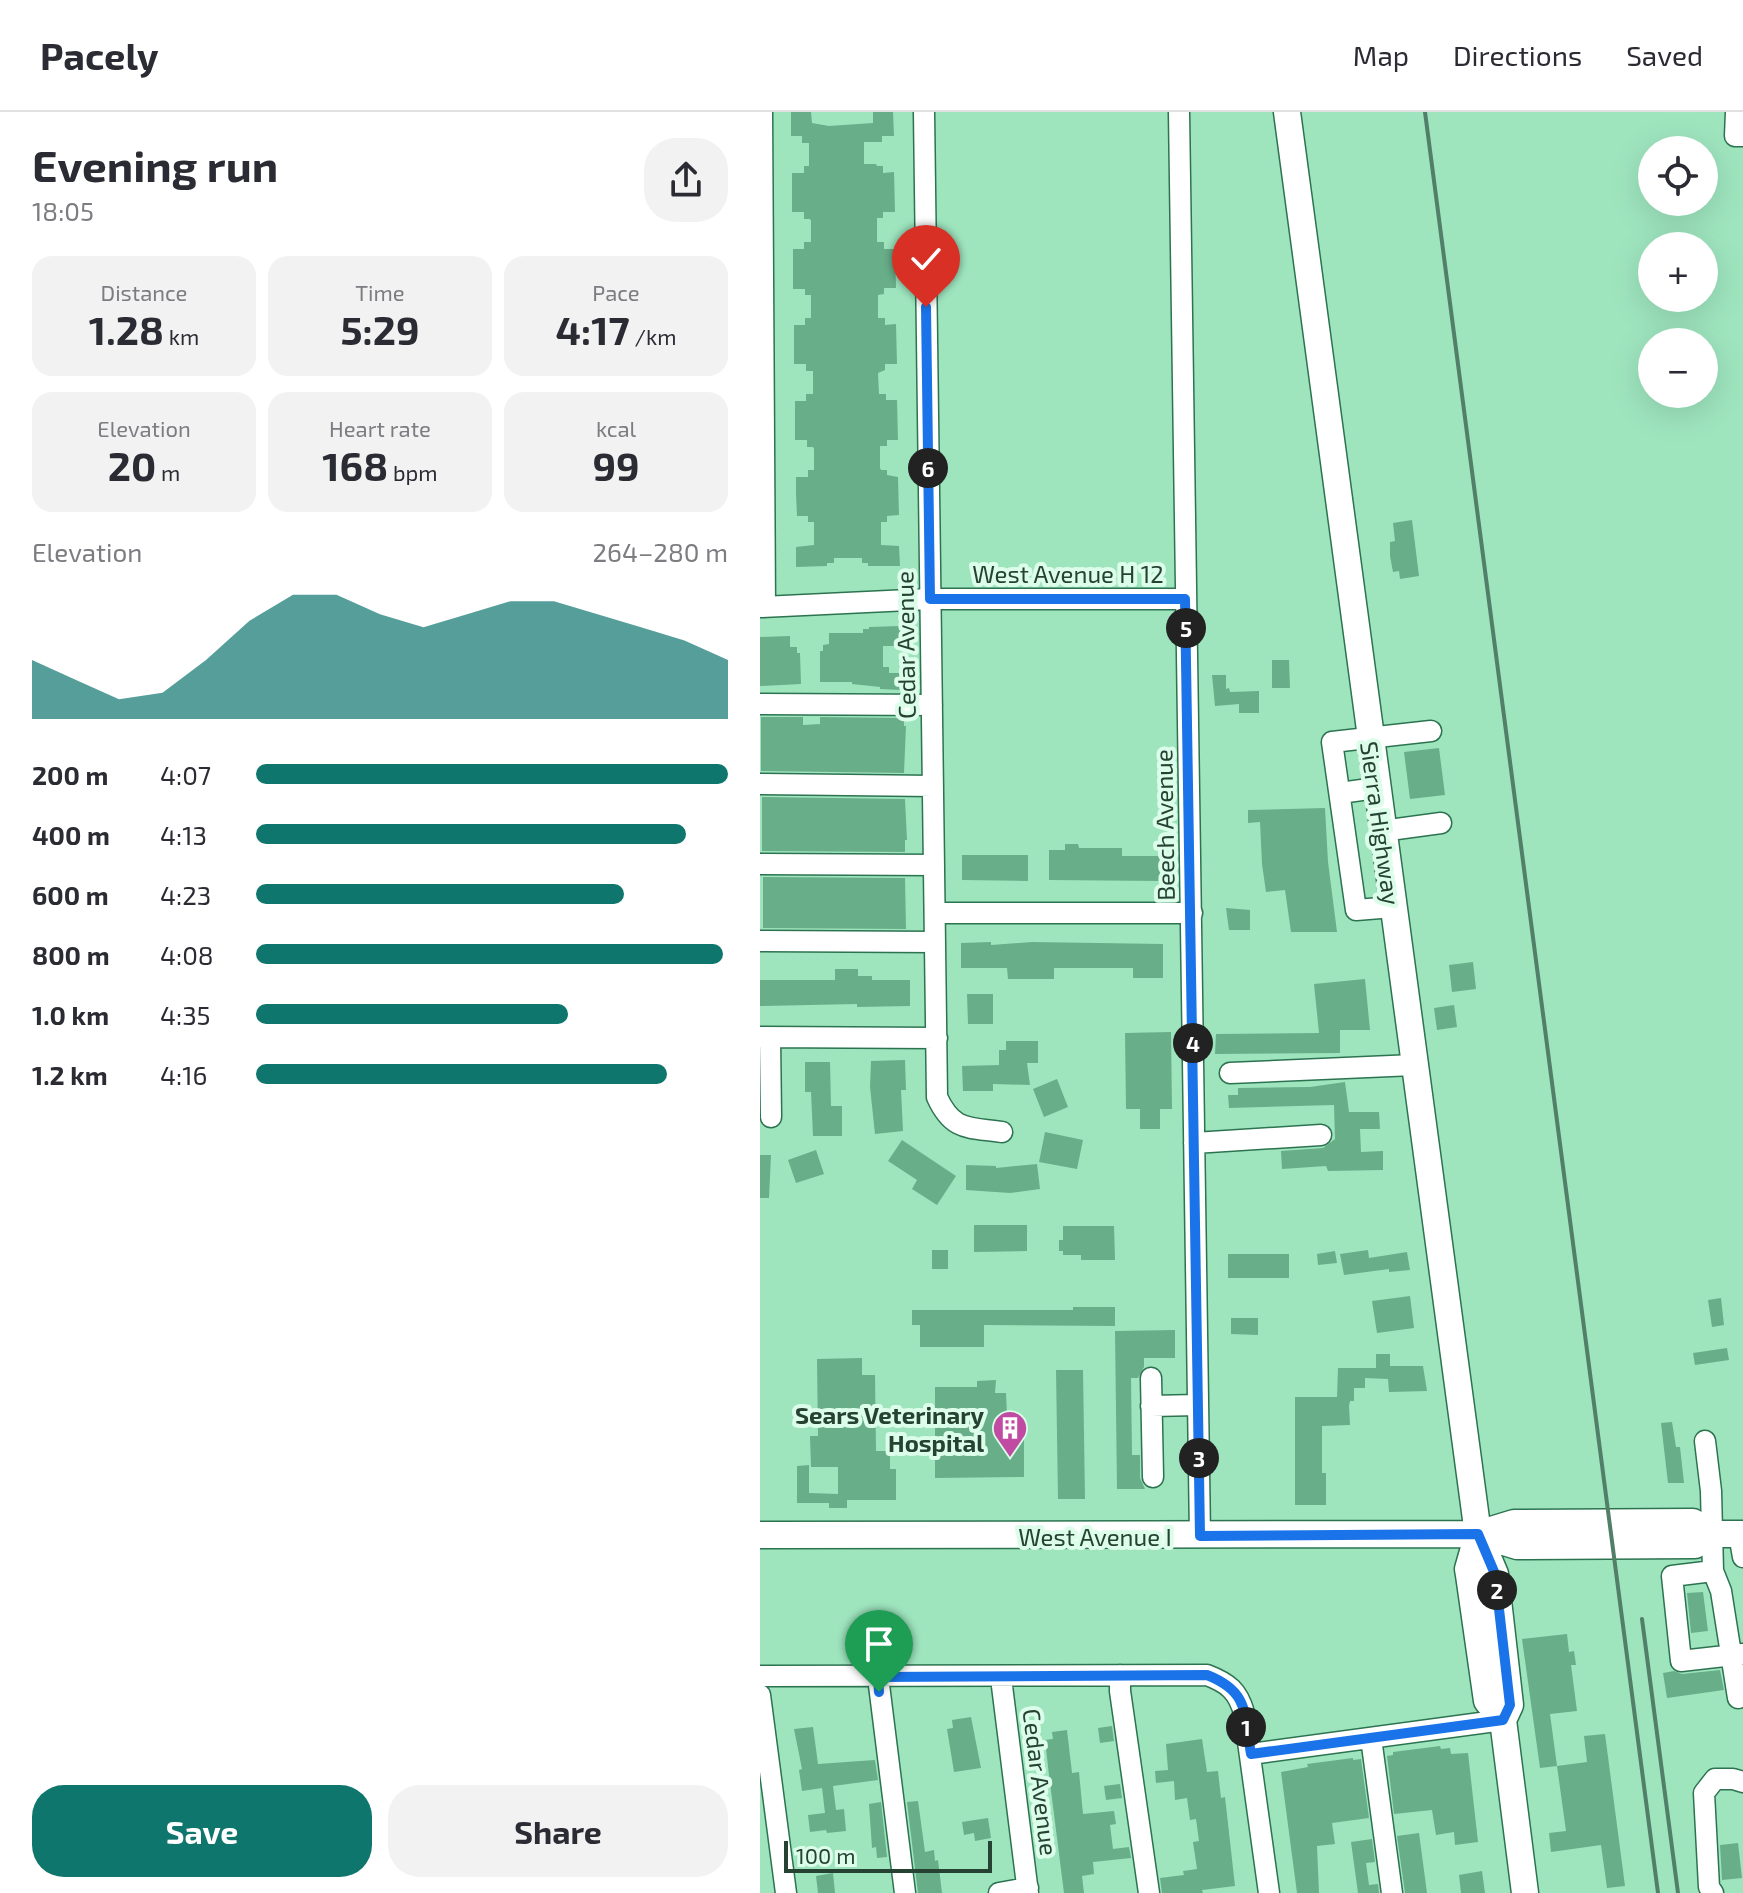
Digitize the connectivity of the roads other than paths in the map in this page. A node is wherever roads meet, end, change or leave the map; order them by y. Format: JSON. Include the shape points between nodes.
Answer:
{"nodes":[{"id":1,"x":762,"y":112,"type":"edge"},
{"id":2,"x":924,"y":112,"type":"edge"},
{"id":3,"x":1179,"y":112,"type":"edge"},
{"id":4,"x":1287,"y":112,"type":"edge"},
{"id":5,"x":1736,"y":112,"type":"edge"},
{"id":6,"x":1743,"y":136,"type":"edge"},
{"id":7,"x":930,"y":599,"type":"junction"},
{"id":8,"x":1185,"y":599,"type":"junction"},
{"id":9,"x":762,"y":607,"type":"edge"},
{"id":10,"x":760,"y":704,"type":"edge"},
{"id":11,"x":932,"y":705,"type":"junction"},
{"id":12,"x":1431,"y":731,"type":"dead end"},
{"id":13,"x":1369,"y":736,"type":"junction"},
{"id":14,"x":760,"y":784,"type":"edge"},
{"id":15,"x":933,"y":786,"type":"junction"},
{"id":16,"x":1376,"y":788,"type":"junction"},
{"id":17,"x":1340,"y":793,"type":"junction"},
{"id":18,"x":1441,"y":823,"type":"dead end"},
{"id":19,"x":1382,"y":831,"type":"junction"},
{"id":20,"x":760,"y":864,"type":"edge"},
{"id":21,"x":934,"y":865,"type":"junction"},
{"id":22,"x":1393,"y":907,"type":"junction"},
{"id":23,"x":935,"y":913,"type":"junction"},
{"id":24,"x":1192,"y":913,"type":"junction"},
{"id":25,"x":760,"y":941,"type":"edge"},
{"id":26,"x":935,"y":942,"type":"junction"},
{"id":27,"x":765,"y":1038,"type":"edge"},
{"id":28,"x":937,"y":1038,"type":"junction"},
{"id":29,"x":1414,"y":1065,"type":"junction"},
{"id":30,"x":1230,"y":1073,"type":"dead end"},
{"id":31,"x":771,"y":1117,"type":"dead end"},
{"id":32,"x":1002,"y":1132,"type":"dead end"},
{"id":33,"x":1321,"y":1135,"type":"dead end"},
{"id":34,"x":1194,"y":1143,"type":"junction"},
{"id":35,"x":1151,"y":1378,"type":"dead end"},
{"id":36,"x":1198,"y":1405,"type":"junction"},
{"id":37,"x":1151,"y":1406,"type":"junction"},
{"id":38,"x":1705,"y":1441,"type":"dead end"},
{"id":39,"x":1153,"y":1477,"type":"dead end"},
{"id":40,"x":1478,"y":1534,"type":"junction"},
{"id":41,"x":1712,"y":1534,"type":"junction"},
{"id":42,"x":760,"y":1535,"type":"edge"},
{"id":43,"x":1200,"y":1536,"type":"junction"},
{"id":44,"x":1742,"y":1541,"type":"edge"},
{"id":45,"x":1713,"y":1571,"type":"junction"},
{"id":46,"x":1737,"y":1655,"type":"edge"},
{"id":47,"x":1120,"y":1675,"type":"junction"},
{"id":48,"x":760,"y":1676,"type":"edge"},
{"id":49,"x":878,"y":1677,"type":"junction"},
{"id":50,"x":1001,"y":1678,"type":"junction"},
{"id":51,"x":760,"y":1695,"type":"edge"},
{"id":52,"x":1738,"y":1698,"type":"dead end"},
{"id":53,"x":1503,"y":1720,"type":"junction"},
{"id":54,"x":1371,"y":1738,"type":"junction"},
{"id":55,"x":1251,"y":1754,"type":"junction"},
{"id":56,"x":1743,"y":1782,"type":"edge"},
{"id":57,"x":1028,"y":1891,"type":"edge"},
{"id":58,"x":786,"y":1893,"type":"edge"},
{"id":59,"x":905,"y":1893,"type":"edge"},
{"id":60,"x":999,"y":1893,"type":"edge"},
{"id":61,"x":1149,"y":1893,"type":"edge"},
{"id":62,"x":1269,"y":1893,"type":"edge"},
{"id":63,"x":1392,"y":1893,"type":"edge"},
{"id":64,"x":1525,"y":1893,"type":"edge"},
{"id":65,"x":1713,"y":1893,"type":"edge"}],
"edges":[{"from":1,"to":9,"type":"street"},
{"from":2,"to":7,"type":"street","name":"Cedar Avenue"},
{"from":3,"to":8,"type":"street","name":"Beech Avenue"},
{"from":4,"to":13,"type":"main road","name":"Sierra Highway"},
{"from":5,"to":6,"type":"street","via":[[1735,136]]},
{"from":7,"to":8,"type":"street","name":"West Avenue H 12"},
{"from":7,"to":9,"type":"street","name":"West Avenue H 12"},
{"from":7,"to":11,"type":"street","name":"Cedar Avenue"},
{"from":8,"to":24,"type":"street","name":"Beech Avenue"},
{"from":10,"to":11,"type":"street"},
{"from":11,"to":15,"type":"street","name":"Cedar Avenue"},
{"from":12,"to":13,"type":"street"},
{"from":13,"to":16,"type":"main road","name":"Sierra Highway"},
{"from":13,"to":17,"type":"street","via":[[1332,742]]},
{"from":14,"to":15,"type":"street"},
{"from":15,"to":21,"type":"street","name":"Cedar Avenue"},
{"from":16,"to":17,"type":"street"},
{"from":16,"to":19,"type":"main road","name":"Sierra Highway"},
{"from":17,"to":22,"type":"street","via":[[1356,910]]},
{"from":18,"to":19,"type":"street"},
{"from":19,"to":22,"type":"main road","name":"Sierra Highway"},
{"from":20,"to":21,"type":"street"},
{"from":21,"to":23,"type":"street","name":"Cedar Avenue"},
{"from":22,"to":29,"type":"main road","name":"Sierra Highway"},
{"from":23,"to":24,"type":"street"},
{"from":23,"to":26,"type":"street","name":"Cedar Avenue"},
{"from":24,"to":34,"type":"street","name":"Beech Avenue"},
{"from":25,"to":26,"type":"street"},
{"from":26,"to":28,"type":"street","name":"Cedar Avenue"},
{"from":27,"to":28,"type":"street"},
{"from":27,"to":31,"type":"street"},
{"from":28,"to":32,"type":"street","name":"Cedar Avenue","via":[[937,1097],[945,1115],[959,1126]]},
{"from":29,"to":30,"type":"street"},
{"from":29,"to":40,"type":"main road","name":"Sierra Highway"},
{"from":33,"to":34,"type":"street"},
{"from":34,"to":36,"type":"street","name":"Beech Avenue"},
{"from":35,"to":37,"type":"street"},
{"from":36,"to":37,"type":"street"},
{"from":36,"to":43,"type":"street","name":"Beech Avenue"},
{"from":37,"to":39,"type":"street"},
{"from":38,"to":41,"type":"street"},
{"from":40,"to":41,"type":"main road","name":"West Avenue I","via":[[1517,1546],[1695,1545]]},
{"from":40,"to":43,"type":"main road","name":"West Avenue I"},
{"from":40,"to":53,"type":"main road","name":"Sierra Highway","via":[[1495,1574],[1510,1705]]},
{"from":41,"to":44,"type":"main road","name":"West Avenue I"},
{"from":41,"to":45,"type":"street"},
{"from":42,"to":43,"type":"main road","name":"West Avenue I"},
{"from":45,"to":46,"type":"street"},
{"from":45,"to":46,"type":"street","via":[[1672,1576],[1681,1661]]},
{"from":46,"to":52,"type":"street"},
{"from":47,"to":50,"type":"street"},
{"from":47,"to":55,"type":"street","via":[[1207,1675],[1225,1682],[1239,1695]]},
{"from":47,"to":61,"type":"street"},
{"from":48,"to":49,"type":"street"},
{"from":49,"to":50,"type":"street"},
{"from":49,"to":59,"type":"street"},
{"from":50,"to":57,"type":"street","name":"Cedar Avenue"},
{"from":51,"to":58,"type":"street"},
{"from":53,"to":54,"type":"street"},
{"from":53,"to":64,"type":"main road","name":"Sierra Highway"},
{"from":54,"to":55,"type":"street"},
{"from":54,"to":63,"type":"street"},
{"from":55,"to":62,"type":"street"},
{"from":56,"to":65,"type":"street","via":[[1715,1779],[1704,1793]]},
{"from":57,"to":60,"type":"street"}]}
